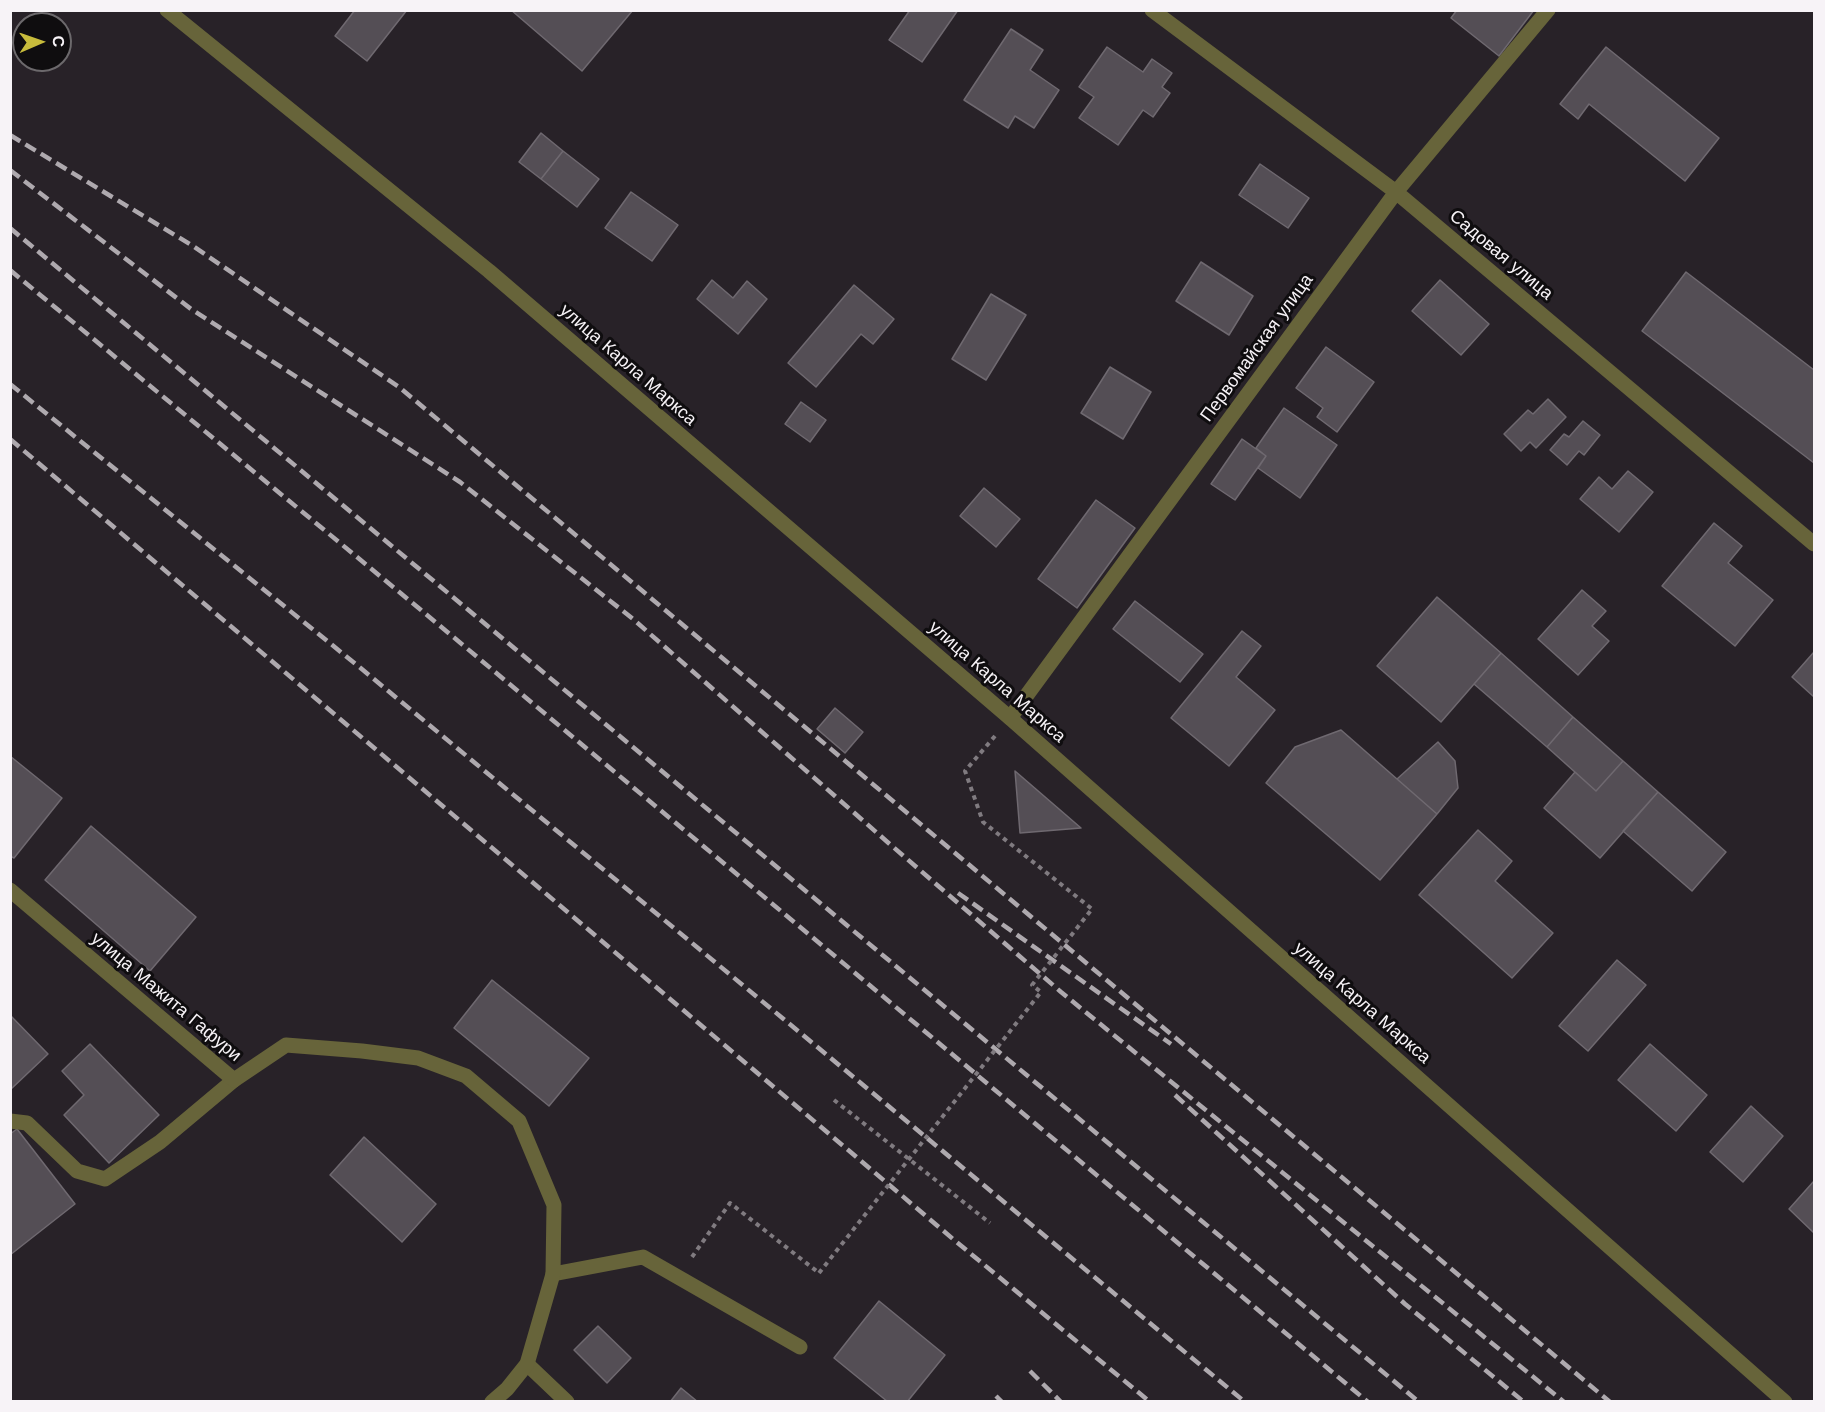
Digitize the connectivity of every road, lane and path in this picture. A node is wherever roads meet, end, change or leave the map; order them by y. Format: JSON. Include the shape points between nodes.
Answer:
{"nodes":[{"id":1,"x":166,"y":10,"type":"edge"},
{"id":2,"x":1152,"y":10,"type":"edge"},
{"id":3,"x":1548,"y":10,"type":"edge"},
{"id":4,"x":1396,"y":192,"type":"junction"},
{"id":5,"x":1815,"y":544,"type":"edge"},
{"id":6,"x":1010,"y":718,"type":"junction"},
{"id":7,"x":10,"y":890,"type":"edge"},
{"id":8,"x":234,"y":1080,"type":"junction"},
{"id":9,"x":834,"y":1100,"type":"dead end"},
{"id":10,"x":10,"y":1121,"type":"edge"},
{"id":11,"x":909,"y":1160,"type":"junction"},
{"id":12,"x":990,"y":1223,"type":"dead end"},
{"id":13,"x":553,"y":1274,"type":"junction"},
{"id":14,"x":678,"y":1277,"type":"junction"},
{"id":15,"x":800,"y":1347,"type":"dead end"},
{"id":16,"x":527,"y":1364,"type":"junction"},
{"id":17,"x":492,"y":1401,"type":"edge"},
{"id":18,"x":567,"y":1401,"type":"edge"},
{"id":19,"x":1785,"y":1401,"type":"edge"}],
"edges":[{"from":1,"to":6,"type":"street","name":"улица Карла Маркса","via":[[489,271]]},
{"from":2,"to":4,"type":"street","name":"Садовая улица"},
{"from":3,"to":4,"type":"street","name":"Первомайская улица"},
{"from":4,"to":5,"type":"street","name":"Садовая улица"},
{"from":4,"to":6,"type":"street","name":"Первомайская улица"},
{"from":6,"to":11,"type":"path","bridge":true,"via":[[965,771],[983,822],[1092,909],[1032,985],[1041,992]]},
{"from":6,"to":19,"type":"street","name":"улица Карла Маркса"},
{"from":7,"to":8,"type":"street","name":"улица Мажита Гафури"},
{"from":8,"to":10,"type":"street","via":[[160,1142],[105,1179],[77,1171],[27,1123]]},
{"from":8,"to":13,"type":"street","name":"улица Мажита Гафури","via":[[286,1045],[418,1058],[466,1076],[519,1121],[554,1205]]},
{"from":9,"to":11,"type":"path"},
{"from":11,"to":12,"type":"path"},
{"from":11,"to":14,"type":"path","bridge":true,"via":[[819,1273],[730,1203]]},
{"from":13,"to":14,"type":"street","via":[[643,1257]]},
{"from":13,"to":16,"type":"street","name":"улица Мажита Гафури"},
{"from":14,"to":15,"type":"street"},
{"from":16,"to":17,"type":"street","name":"улица Мажита Гафури"},
{"from":16,"to":18,"type":"street"}]}
